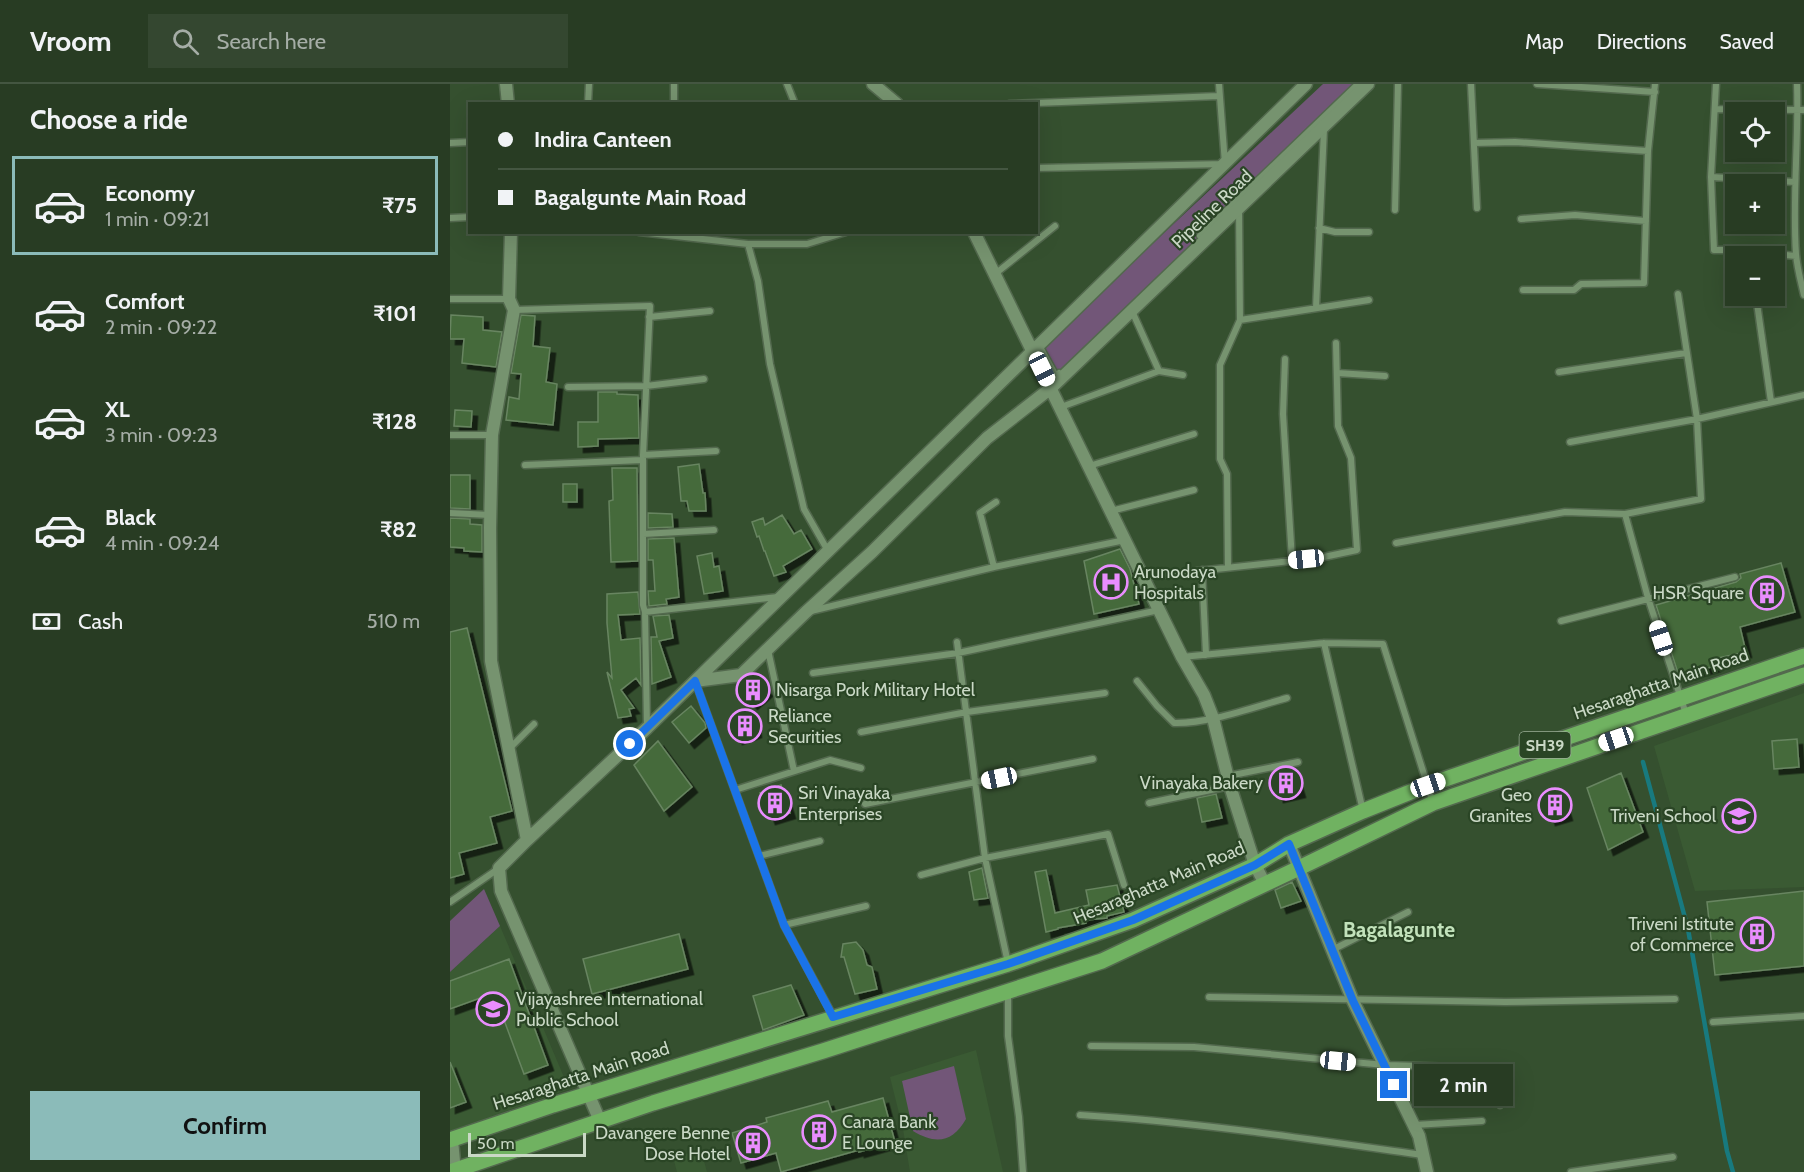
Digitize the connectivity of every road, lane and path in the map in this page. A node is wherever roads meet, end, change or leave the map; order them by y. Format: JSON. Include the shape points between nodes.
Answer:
{"nodes":[{"id":1,"x":506,"y":84,"type":"edge"},
{"id":2,"x":589,"y":84,"type":"edge"},
{"id":3,"x":674,"y":84,"type":"edge"},
{"id":4,"x":787,"y":84,"type":"edge"},
{"id":5,"x":873,"y":84,"type":"edge"},
{"id":6,"x":1219,"y":84,"type":"edge"},
{"id":7,"x":1306,"y":84,"type":"edge"},
{"id":8,"x":1312,"y":84,"type":"edge"},
{"id":9,"x":1358,"y":84,"type":"edge"},
{"id":10,"x":1368,"y":84,"type":"edge"},
{"id":11,"x":1398,"y":84,"type":"edge"},
{"id":12,"x":1471,"y":84,"type":"edge"},
{"id":13,"x":1538,"y":84,"type":"edge"},
{"id":14,"x":1655,"y":84,"type":"edge"},
{"id":15,"x":1716,"y":84,"type":"edge"},
{"id":16,"x":1797,"y":84,"type":"edge"},
{"id":17,"x":1655,"y":93,"type":"junction"},
{"id":18,"x":1219,"y":96,"type":"junction"},
{"id":19,"x":508,"y":102,"type":"edge"},
{"id":20,"x":588,"y":102,"type":"edge"},
{"id":21,"x":674,"y":102,"type":"edge"},
{"id":22,"x":794,"y":102,"type":"edge"},
{"id":23,"x":895,"y":102,"type":"edge"},
{"id":24,"x":1038,"y":103,"type":"edge"},
{"id":25,"x":1715,"y":109,"type":"junction"},
{"id":26,"x":1801,"y":110,"type":"edge"},
{"id":27,"x":1324,"y":125,"type":"junction"},
{"id":28,"x":450,"y":142,"type":"edge"},
{"id":29,"x":468,"y":142,"type":"edge"},
{"id":30,"x":1474,"y":143,"type":"junction"},
{"id":31,"x":1648,"y":151,"type":"junction"},
{"id":32,"x":1224,"y":164,"type":"junction"},
{"id":33,"x":1038,"y":168,"type":"edge"},
{"id":34,"x":1711,"y":177,"type":"junction"},
{"id":35,"x":1795,"y":183,"type":"junction"},
{"id":36,"x":1804,"y":185,"type":"edge"},
{"id":37,"x":1239,"y":207,"type":"junction"},
{"id":38,"x":1477,"y":208,"type":"dead end"},
{"id":39,"x":1395,"y":210,"type":"dead end"},
{"id":40,"x":468,"y":217,"type":"edge"},
{"id":41,"x":450,"y":218,"type":"edge"},
{"id":42,"x":1521,"y":219,"type":"dead end"},
{"id":43,"x":1646,"y":221,"type":"junction"},
{"id":44,"x":1055,"y":226,"type":"dead end"},
{"id":45,"x":1320,"y":228,"type":"junction"},
{"id":46,"x":1369,"y":232,"type":"dead end"},
{"id":47,"x":512,"y":234,"type":"edge"},
{"id":48,"x":672,"y":234,"type":"edge"},
{"id":49,"x":840,"y":234,"type":"edge"},
{"id":50,"x":975,"y":234,"type":"edge"},
{"id":51,"x":688,"y":235,"type":"edge"},
{"id":52,"x":748,"y":244,"type":"junction"},
{"id":53,"x":1725,"y":250,"type":"edge"},
{"id":54,"x":1785,"y":256,"type":"edge"},
{"id":55,"x":1796,"y":256,"type":"junction"},
{"id":56,"x":994,"y":274,"type":"junction"},
{"id":57,"x":1523,"y":290,"type":"dead end"},
{"id":58,"x":1678,"y":294,"type":"dead end"},
{"id":59,"x":1804,"y":295,"type":"edge"},
{"id":60,"x":450,"y":299,"type":"edge"},
{"id":61,"x":1369,"y":300,"type":"dead end"},
{"id":62,"x":512,"y":305,"type":"junction"},
{"id":63,"x":1757,"y":306,"type":"edge"},
{"id":64,"x":1316,"y":308,"type":"junction"},
{"id":65,"x":1131,"y":310,"type":"junction"},
{"id":66,"x":710,"y":311,"type":"dead end"},
{"id":67,"x":649,"y":316,"type":"junction"},
{"id":68,"x":1240,"y":320,"type":"junction"},
{"id":69,"x":1336,"y":343,"type":"dead end"},
{"id":70,"x":1033,"y":351,"type":"junction"},
{"id":71,"x":1686,"y":352,"type":"junction"},
{"id":72,"x":1285,"y":359,"type":"dead end"},
{"id":73,"x":1159,"y":371,"type":"junction"},
{"id":74,"x":1559,"y":372,"type":"dead end"},
{"id":75,"x":1336,"y":373,"type":"junction"},
{"id":76,"x":1183,"y":375,"type":"dead end"},
{"id":77,"x":1385,"y":376,"type":"dead end"},
{"id":78,"x":704,"y":379,"type":"dead end"},
{"id":79,"x":646,"y":386,"type":"junction"},
{"id":80,"x":568,"y":387,"type":"dead end"},
{"id":81,"x":1051,"y":387,"type":"junction"},
{"id":82,"x":1804,"y":395,"type":"edge"},
{"id":83,"x":1771,"y":402,"type":"junction"},
{"id":84,"x":1061,"y":407,"type":"junction"},
{"id":85,"x":1697,"y":418,"type":"junction"},
{"id":86,"x":1194,"y":434,"type":"dead end"},
{"id":87,"x":450,"y":435,"type":"edge"},
{"id":88,"x":492,"y":435,"type":"junction"},
{"id":89,"x":1570,"y":442,"type":"dead end"},
{"id":90,"x":716,"y":451,"type":"dead end"},
{"id":91,"x":642,"y":457,"type":"junction"},
{"id":92,"x":525,"y":465,"type":"dead end"},
{"id":93,"x":1089,"y":466,"type":"junction"},
{"id":94,"x":1194,"y":490,"type":"dead end"},
{"id":95,"x":996,"y":502,"type":"dead end"},
{"id":96,"x":1111,"y":511,"type":"junction"},
{"id":97,"x":450,"y":513,"type":"edge"},
{"id":98,"x":1625,"y":514,"type":"junction"},
{"id":99,"x":490,"y":515,"type":"junction"},
{"id":100,"x":714,"y":530,"type":"dead end"},
{"id":101,"x":643,"y":534,"type":"junction"},
{"id":102,"x":1125,"y":540,"type":"junction"},
{"id":103,"x":1396,"y":543,"type":"dead end"},
{"id":104,"x":828,"y":551,"type":"junction"},
{"id":105,"x":1292,"y":560,"type":"junction"},
{"id":106,"x":993,"y":567,"type":"junction"},
{"id":107,"x":1228,"y":567,"type":"junction"},
{"id":108,"x":1202,"y":570,"type":"junction"},
{"id":109,"x":1735,"y":577,"type":"dead end"},
{"id":110,"x":1144,"y":578,"type":"junction"},
{"id":111,"x":782,"y":596,"type":"junction"},
{"id":112,"x":1648,"y":597,"type":"junction"},
{"id":113,"x":1159,"y":610,"type":"junction"},
{"id":114,"x":645,"y":612,"type":"junction"},
{"id":115,"x":806,"y":612,"type":"junction"},
{"id":116,"x":1561,"y":621,"type":"dead end"},
{"id":117,"x":957,"y":642,"type":"dead end"},
{"id":118,"x":1324,"y":643,"type":"junction"},
{"id":119,"x":768,"y":650,"type":"junction"},
{"id":120,"x":958,"y":653,"type":"junction"},
{"id":121,"x":1206,"y":655,"type":"junction"},
{"id":122,"x":1804,"y":656,"type":"edge"},
{"id":123,"x":1182,"y":657,"type":"junction"},
{"id":124,"x":813,"y":674,"type":"dead end"},
{"id":125,"x":1804,"y":675,"type":"edge"},
{"id":126,"x":695,"y":681,"type":"junction"},
{"id":127,"x":1137,"y":681,"type":"dead end"},
{"id":128,"x":1105,"y":693,"type":"dead end"},
{"id":129,"x":1287,"y":698,"type":"dead end"},
{"id":130,"x":1681,"y":699,"type":"junction"},
{"id":131,"x":967,"y":712,"type":"junction"},
{"id":132,"x":1686,"y":715,"type":"junction"},
{"id":133,"x":1213,"y":718,"type":"junction"},
{"id":134,"x":534,"y":724,"type":"dead end"},
{"id":135,"x":647,"y":728,"type":"junction"},
{"id":136,"x":861,"y":732,"type":"dead end"},
{"id":137,"x":509,"y":749,"type":"junction"},
{"id":138,"x":1093,"y":759,"type":"dead end"},
{"id":139,"x":1298,"y":762,"type":"dead end"},
{"id":140,"x":861,"y":768,"type":"dead end"},
{"id":141,"x":794,"y":771,"type":"junction"},
{"id":142,"x":1229,"y":781,"type":"junction"},
{"id":143,"x":976,"y":783,"type":"junction"},
{"id":144,"x":1428,"y":785,"type":"junction"},
{"id":145,"x":735,"y":790,"type":"junction"},
{"id":146,"x":1149,"y":803,"type":"dead end"},
{"id":147,"x":1433,"y":803,"type":"junction"},
{"id":148,"x":866,"y":804,"type":"dead end"},
{"id":149,"x":1363,"y":811,"type":"junction"},
{"id":150,"x":527,"y":840,"type":"junction"},
{"id":151,"x":820,"y":841,"type":"dead end"},
{"id":152,"x":1289,"y":844,"type":"junction"},
{"id":153,"x":759,"y":856,"type":"junction"},
{"id":154,"x":985,"y":858,"type":"junction"},
{"id":155,"x":1255,"y":865,"type":"junction"},
{"id":156,"x":499,"y":868,"type":"junction"},
{"id":157,"x":1299,"y":868,"type":"junction"},
{"id":158,"x":921,"y":875,"type":"dead end"},
{"id":159,"x":1265,"y":884,"type":"junction"},
{"id":160,"x":1124,"y":885,"type":"dead end"},
{"id":161,"x":450,"y":902,"type":"edge"},
{"id":162,"x":866,"y":906,"type":"dead end"},
{"id":163,"x":1408,"y":912,"type":"dead end"},
{"id":164,"x":784,"y":925,"type":"junction"},
{"id":165,"x":1332,"y":950,"type":"junction"},
{"id":166,"x":1008,"y":964,"type":"junction"},
{"id":167,"x":1008,"y":990,"type":"junction"},
{"id":168,"x":1209,"y":997,"type":"dead end"},
{"id":169,"x":1676,"y":999,"type":"dead end"},
{"id":170,"x":1353,"y":1001,"type":"junction"},
{"id":171,"x":1804,"y":1016,"type":"edge"},
{"id":172,"x":833,"y":1017,"type":"junction"},
{"id":173,"x":1713,"y":1022,"type":"dead end"},
{"id":174,"x":1091,"y":1046,"type":"dead end"},
{"id":175,"x":1384,"y":1065,"type":"junction"},
{"id":176,"x":588,"y":1094,"type":"junction"},
{"id":177,"x":1500,"y":1105,"type":"dead end"},
{"id":178,"x":1080,"y":1115,"type":"dead end"},
{"id":179,"x":600,"y":1121,"type":"junction"},
{"id":180,"x":1482,"y":1121,"type":"dead end"},
{"id":181,"x":1413,"y":1125,"type":"junction"},
{"id":182,"x":451,"y":1140,"type":"edge"},
{"id":183,"x":1423,"y":1155,"type":"junction"},
{"id":184,"x":1673,"y":1157,"type":"dead end"},
{"id":185,"x":453,"y":1171,"type":"edge"},
{"id":186,"x":1023,"y":1172,"type":"edge"},
{"id":187,"x":1427,"y":1172,"type":"edge"},
{"id":188,"x":1571,"y":1172,"type":"edge"}],
"edges":[{"from":1,"to":19,"type":"main road"},
{"from":2,"to":20,"type":"street"},
{"from":3,"to":21,"type":"street"},
{"from":4,"to":22,"type":"street"},
{"from":5,"to":23,"type":"main road"},
{"from":6,"to":18,"type":"street"},
{"from":7,"to":32,"type":"main road","name":"Pipeline Road"},
{"from":8,"to":9,"type":"street","via":[[1040,347],[1056,376]]},
{"from":10,"to":27,"type":"main road","name":"Pipeline Road"},
{"from":11,"to":39,"type":"street"},
{"from":12,"to":30,"type":"street"},
{"from":13,"to":17,"type":"street"},
{"from":14,"to":17,"type":"street"},
{"from":15,"to":25,"type":"street"},
{"from":16,"to":26,"type":"street"},
{"from":17,"to":31,"type":"street"},
{"from":18,"to":24,"type":"street"},
{"from":18,"to":32,"type":"street"},
{"from":25,"to":26,"type":"street"},
{"from":25,"to":34,"type":"street"},
{"from":26,"to":35,"type":"street"},
{"from":27,"to":37,"type":"main road","name":"Pipeline Road"},
{"from":27,"to":45,"type":"street"},
{"from":28,"to":29,"type":"street"},
{"from":30,"to":31,"type":"street"},
{"from":30,"to":38,"type":"street"},
{"from":31,"to":43,"type":"street"},
{"from":32,"to":33,"type":"street"},
{"from":32,"to":70,"type":"main road","name":"Pipeline Road"},
{"from":34,"to":35,"type":"street"},
{"from":34,"to":53,"type":"street","via":[[1713,250]]},
{"from":35,"to":36,"type":"street"},
{"from":35,"to":55,"type":"street"},
{"from":37,"to":65,"type":"main road","name":"Pipeline Road"},
{"from":37,"to":68,"type":"street"},
{"from":40,"to":41,"type":"street"},
{"from":42,"to":43,"type":"street","via":[[1575,215]]},
{"from":43,"to":57,"type":"street","via":[[1644,283]]},
{"from":44,"to":56,"type":"street"},
{"from":45,"to":46,"type":"street"},
{"from":45,"to":64,"type":"street"},
{"from":47,"to":62,"type":"main road"},
{"from":48,"to":51,"type":"street"},
{"from":49,"to":52,"type":"street","via":[[807,244]]},
{"from":50,"to":56,"type":"main road"},
{"from":51,"to":52,"type":"street"},
{"from":52,"to":104,"type":"street","via":[[758,281],[770,364],[804,509]]},
{"from":54,"to":55,"type":"street"},
{"from":55,"to":59,"type":"street"},
{"from":56,"to":70,"type":"main road"},
{"from":58,"to":71,"type":"street"},
{"from":60,"to":62,"type":"street"},
{"from":61,"to":64,"type":"street"},
{"from":62,"to":67,"type":"street","via":[[650,306]]},
{"from":62,"to":88,"type":"main road"},
{"from":63,"to":83,"type":"street"},
{"from":64,"to":68,"type":"street"},
{"from":65,"to":73,"type":"street"},
{"from":65,"to":81,"type":"main road","name":"Pipeline Road"},
{"from":66,"to":67,"type":"street"},
{"from":67,"to":79,"type":"street"},
{"from":68,"to":107,"type":"street","via":[[1220,365],[1220,459],[1227,474]]},
{"from":69,"to":75,"type":"street"},
{"from":70,"to":81,"type":"main road"},
{"from":70,"to":104,"type":"main road","name":"Pipeline Road"},
{"from":71,"to":74,"type":"street"},
{"from":71,"to":85,"type":"street"},
{"from":72,"to":105,"type":"street","via":[[1283,414]]},
{"from":73,"to":76,"type":"street"},
{"from":73,"to":84,"type":"street"},
{"from":75,"to":77,"type":"street"},
{"from":75,"to":105,"type":"street","via":[[1338,426],[1352,458],[1358,550]]},
{"from":78,"to":79,"type":"street"},
{"from":79,"to":80,"type":"street"},
{"from":79,"to":91,"type":"street"},
{"from":81,"to":84,"type":"main road"},
{"from":81,"to":115,"type":"main road","name":"Pipeline Road","via":[[987,438]]},
{"from":82,"to":83,"type":"street"},
{"from":83,"to":85,"type":"street"},
{"from":84,"to":93,"type":"main road"},
{"from":85,"to":89,"type":"street"},
{"from":85,"to":98,"type":"street","via":[[1701,500]]},
{"from":86,"to":93,"type":"street"},
{"from":87,"to":88,"type":"street"},
{"from":88,"to":99,"type":"main road"},
{"from":90,"to":91,"type":"street"},
{"from":91,"to":92,"type":"street"},
{"from":91,"to":101,"type":"street"},
{"from":93,"to":96,"type":"main road"},
{"from":94,"to":96,"type":"street"},
{"from":95,"to":106,"type":"street","via":[[980,513]]},
{"from":96,"to":102,"type":"main road"},
{"from":97,"to":99,"type":"street"},
{"from":98,"to":103,"type":"street","via":[[1565,512]]},
{"from":98,"to":112,"type":"street"},
{"from":99,"to":137,"type":"main road","via":[[491,661]]},
{"from":100,"to":101,"type":"street"},
{"from":101,"to":114,"type":"street"},
{"from":102,"to":106,"type":"street"},
{"from":102,"to":110,"type":"main road"},
{"from":104,"to":111,"type":"main road","name":"Pipeline Road"},
{"from":105,"to":107,"type":"street"},
{"from":106,"to":115,"type":"street"},
{"from":107,"to":108,"type":"street"},
{"from":108,"to":110,"type":"street"},
{"from":108,"to":121,"type":"street"},
{"from":109,"to":112,"type":"street"},
{"from":110,"to":113,"type":"main road"},
{"from":111,"to":114,"type":"street"},
{"from":111,"to":126,"type":"main road","name":"Pipeline Road"},
{"from":112,"to":116,"type":"street"},
{"from":112,"to":130,"type":"street"},
{"from":113,"to":120,"type":"street"},
{"from":113,"to":123,"type":"main road"},
{"from":114,"to":135,"type":"street"},
{"from":115,"to":119,"type":"main road","name":"Pipeline Road"},
{"from":117,"to":120,"type":"street"},
{"from":118,"to":121,"type":"street"},
{"from":118,"to":144,"type":"street","via":[[1383,644]]},
{"from":118,"to":149,"type":"street"},
{"from":119,"to":126,"type":"main road","name":"Pipeline Road","via":[[741,675]]},
{"from":119,"to":141,"type":"street"},
{"from":120,"to":124,"type":"street"},
{"from":120,"to":131,"type":"street"},
{"from":121,"to":123,"type":"street"},
{"from":122,"to":130,"type":"main road","name":"Hesaraghatta Main Road","number":"SH39"},
{"from":123,"to":133,"type":"main road"},
{"from":125,"to":132,"type":"main road","name":"Hesaraghatta Main Road"},
{"from":126,"to":135,"type":"main road","name":"Pipeline Road"},
{"from":126,"to":145,"type":"street"},
{"from":127,"to":133,"type":"street","via":[[1174,723]]},
{"from":128,"to":131,"type":"street"},
{"from":129,"to":133,"type":"street"},
{"from":130,"to":132,"type":"street"},
{"from":130,"to":144,"type":"main road","name":"Hesaraghatta Main Road","number":"SH39"},
{"from":131,"to":136,"type":"street"},
{"from":131,"to":143,"type":"street"},
{"from":132,"to":147,"type":"main road","name":"Hesaraghatta Main Road"},
{"from":133,"to":142,"type":"main road"},
{"from":134,"to":137,"type":"street"},
{"from":135,"to":150,"type":"main road","name":"Pipeline Road"},
{"from":137,"to":150,"type":"main road"},
{"from":138,"to":143,"type":"street"},
{"from":139,"to":142,"type":"street"},
{"from":140,"to":141,"type":"street","via":[[830,760]]},
{"from":141,"to":145,"type":"street"},
{"from":142,"to":146,"type":"street"},
{"from":142,"to":155,"type":"main road"},
{"from":143,"to":148,"type":"street"},
{"from":143,"to":154,"type":"street"},
{"from":144,"to":147,"type":"street"},
{"from":144,"to":149,"type":"main road","name":"Hesaraghatta Main Road","number":"SH39"},
{"from":145,"to":153,"type":"street"},
{"from":147,"to":157,"type":"main road","name":"Hesaraghatta Main Road"},
{"from":149,"to":152,"type":"main road","name":"Hesaraghatta Main Road","number":"SH39"},
{"from":150,"to":156,"type":"main road","name":"Pipeline Road"},
{"from":151,"to":153,"type":"street"},
{"from":152,"to":155,"type":"main road","name":"Hesaraghatta Main Road","number":"SH39"},
{"from":152,"to":157,"type":"main road"},
{"from":153,"to":164,"type":"street"},
{"from":154,"to":158,"type":"street"},
{"from":154,"to":160,"type":"street","via":[[1108,834]]},
{"from":154,"to":166,"type":"street"},
{"from":155,"to":159,"type":"main road"},
{"from":155,"to":166,"type":"main road","name":"Hesaraghatta Main Road","number":"SH39","via":[[1133,920]]},
{"from":156,"to":161,"type":"street"},
{"from":156,"to":176,"type":"main road","via":[[501,891]]},
{"from":157,"to":159,"type":"main road","name":"Hesaraghatta Main Road"},
{"from":157,"to":165,"type":"main road"},
{"from":159,"to":167,"type":"main road","name":"Hesaraghatta Main Road","via":[[1102,961]]},
{"from":162,"to":164,"type":"street"},
{"from":163,"to":165,"type":"street"},
{"from":164,"to":172,"type":"street"},
{"from":165,"to":170,"type":"main road"},
{"from":166,"to":172,"type":"main road","name":"Hesaraghatta Main Road","number":"SH39"},
{"from":167,"to":179,"type":"main road","name":"Hesaraghatta Main Road"},
{"from":167,"to":186,"type":"street","via":[[1008,1036]]},
{"from":168,"to":170,"type":"street"},
{"from":169,"to":170,"type":"street"},
{"from":170,"to":175,"type":"main road"},
{"from":171,"to":173,"type":"street"},
{"from":172,"to":176,"type":"main road","name":"Hesaraghatta Main Road","number":"SH39"},
{"from":174,"to":175,"type":"street","via":[[1194,1047]]},
{"from":175,"to":177,"type":"street","via":[[1495,1068]]},
{"from":175,"to":181,"type":"main road"},
{"from":176,"to":179,"type":"main road"},
{"from":176,"to":182,"type":"main road","name":"Hesaraghatta Main Road","number":"SH39"},
{"from":178,"to":183,"type":"street","via":[[1205,1125]]},
{"from":179,"to":185,"type":"main road","name":"Hesaraghatta Main Road"},
{"from":180,"to":181,"type":"street"},
{"from":181,"to":183,"type":"main road"},
{"from":182,"to":185,"type":"main road"},
{"from":183,"to":187,"type":"main road"},
{"from":184,"to":188,"type":"street"}]}
